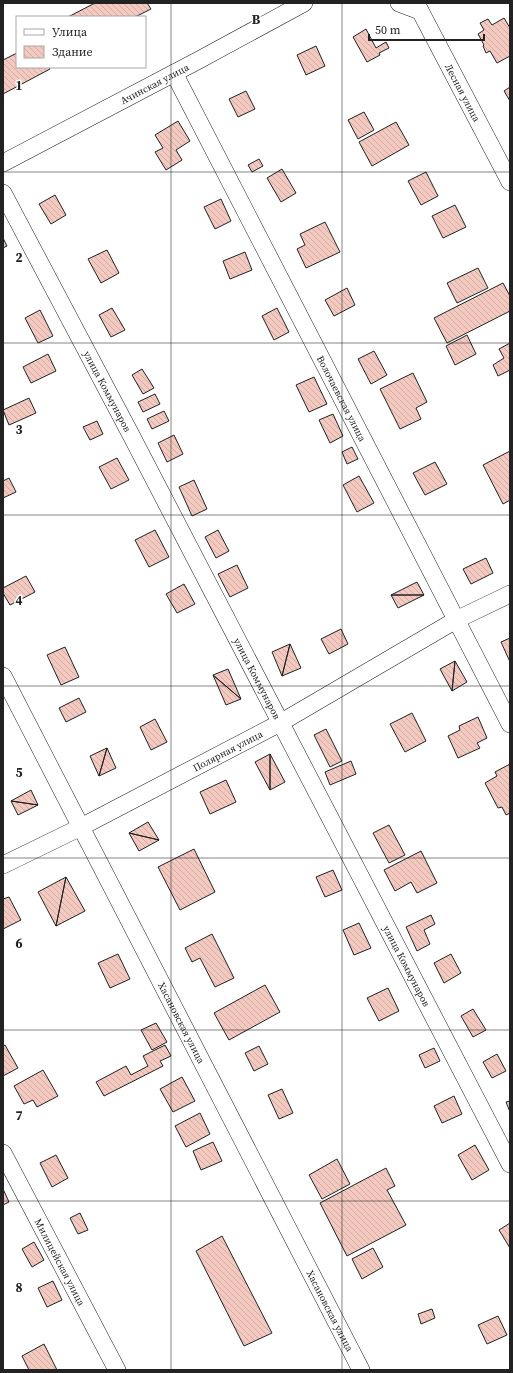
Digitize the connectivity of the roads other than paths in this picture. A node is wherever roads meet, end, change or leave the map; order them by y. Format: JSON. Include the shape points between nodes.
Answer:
{"nodes":[{"id":1,"x":304,"y":3,"type":"edge"},
{"id":2,"x":398,"y":3,"type":"edge"},
{"id":3,"x":418,"y":7,"type":"edge"},
{"id":4,"x":174,"y":73,"type":"junction"},
{"id":5,"x":3,"y":163,"type":"edge"},
{"id":6,"x":508,"y":172,"type":"edge"},
{"id":7,"x":3,"y":193,"type":"edge"},
{"id":8,"x":510,"y":594,"type":"edge"},
{"id":9,"x":456,"y":620,"type":"junction"},
{"id":10,"x":3,"y":676,"type":"edge"},
{"id":11,"x":280,"y":723,"type":"junction"},
{"id":12,"x":510,"y":724,"type":"edge"},
{"id":13,"x":81,"y":827,"type":"junction"},
{"id":14,"x":3,"y":864,"type":"edge"},
{"id":15,"x":3,"y":1153,"type":"edge"},
{"id":16,"x":510,"y":1164,"type":"edge"},
{"id":17,"x":117,"y":1370,"type":"edge"},
{"id":18,"x":361,"y":1370,"type":"edge"}],
"edges":[{"from":1,"to":4,"type":"street","name":"Ачинская улица"},
{"from":2,"to":3,"type":"street"},
{"from":3,"to":6,"type":"street","name":"Лесная улица"},
{"from":4,"to":5,"type":"street","name":"Ачинская улица"},
{"from":4,"to":9,"type":"street","name":"Волочаевская улица"},
{"from":7,"to":11,"type":"street","name":"улица Коммунаров"},
{"from":8,"to":9,"type":"street","name":"Полярная улица"},
{"from":9,"to":11,"type":"street","name":"Полярная улица"},
{"from":9,"to":12,"type":"street","name":"Волочаевская улица"},
{"from":10,"to":13,"type":"street","name":"Хасановская улица"},
{"from":11,"to":13,"type":"street","name":"Полярная улица"},
{"from":11,"to":16,"type":"street","name":"улица Коммунаров"},
{"from":13,"to":14,"type":"street","name":"Полярная улица"},
{"from":13,"to":18,"type":"street","name":"Хасановская улица"},
{"from":15,"to":17,"type":"street","name":"Милицейская улица"}]}
